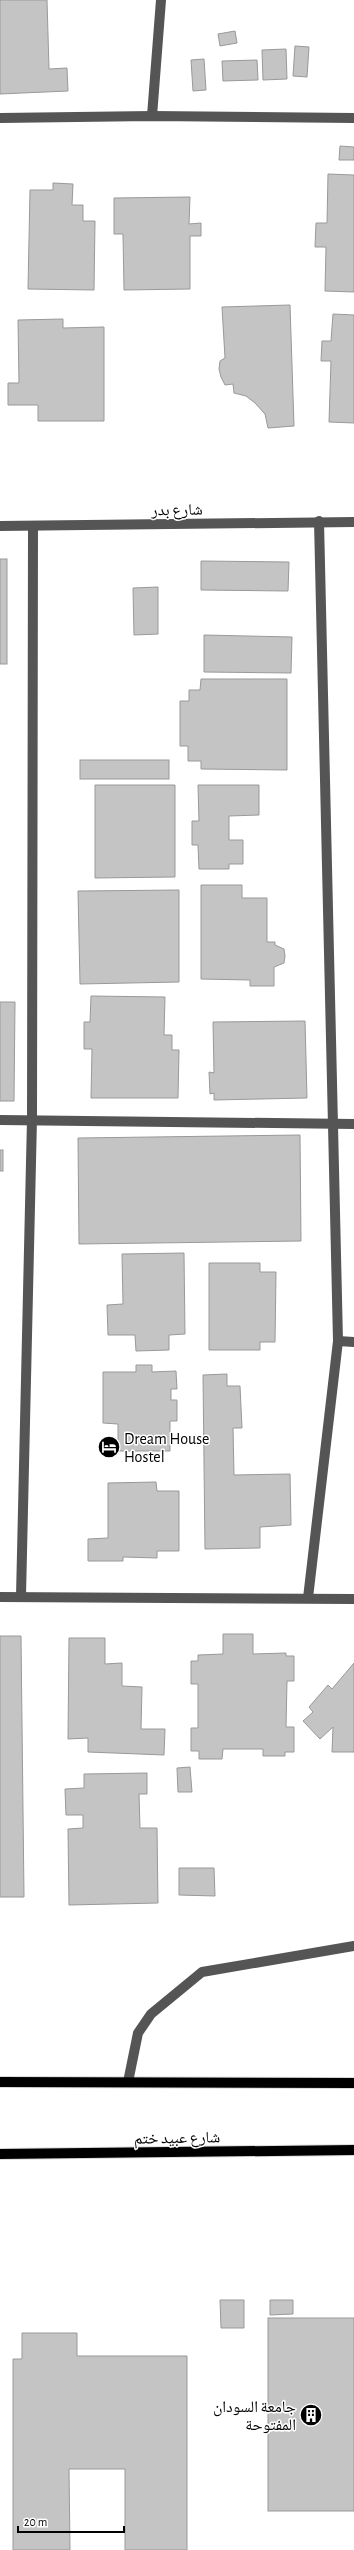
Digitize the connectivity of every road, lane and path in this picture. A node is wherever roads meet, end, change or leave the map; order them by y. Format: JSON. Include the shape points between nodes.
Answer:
{"nodes":[{"id":1,"x":161,"y":0,"type":"edge"},
{"id":2,"x":152,"y":116,"type":"junction"},
{"id":3,"x":0,"y":118,"type":"edge"},
{"id":4,"x":354,"y":118,"type":"edge"},
{"id":5,"x":319,"y":521,"type":"junction"},
{"id":6,"x":354,"y":522,"type":"edge"},
{"id":7,"x":0,"y":526,"type":"edge"},
{"id":8,"x":33,"y":526,"type":"junction"},
{"id":9,"x":0,"y":1120,"type":"edge"},
{"id":10,"x":32,"y":1120,"type":"junction"},
{"id":11,"x":335,"y":1124,"type":"junction"},
{"id":12,"x":354,"y":1124,"type":"edge"},
{"id":13,"x":338,"y":1341,"type":"junction"},
{"id":14,"x":354,"y":1342,"type":"edge"},
{"id":15,"x":21,"y":1596,"type":"junction"},
{"id":16,"x":0,"y":1597,"type":"edge"},
{"id":17,"x":308,"y":1598,"type":"junction"},
{"id":18,"x":354,"y":1599,"type":"edge"},
{"id":19,"x":354,"y":1946,"type":"edge"},
{"id":20,"x":0,"y":2082,"type":"edge"},
{"id":21,"x":128,"y":2082,"type":"junction"},
{"id":22,"x":354,"y":2083,"type":"edge"},
{"id":23,"x":354,"y":2150,"type":"edge"},
{"id":24,"x":0,"y":2154,"type":"edge"}],
"edges":[{"from":1,"to":2,"type":"street"},
{"from":2,"to":3,"type":"street"},
{"from":2,"to":4,"type":"street"},
{"from":5,"to":6,"type":"street","name":"شارع بدر"},
{"from":5,"to":8,"type":"street","name":"شارع بدر"},
{"from":5,"to":11,"type":"street"},
{"from":7,"to":8,"type":"street","name":"شارع بدر"},
{"from":8,"to":10,"type":"street"},
{"from":9,"to":10,"type":"street"},
{"from":10,"to":11,"type":"street"},
{"from":10,"to":15,"type":"street"},
{"from":11,"to":12,"type":"street"},
{"from":11,"to":13,"type":"street"},
{"from":13,"to":14,"type":"street"},
{"from":13,"to":17,"type":"street"},
{"from":15,"to":16,"type":"street"},
{"from":15,"to":17,"type":"street"},
{"from":17,"to":18,"type":"street"},
{"from":19,"to":21,"type":"street","via":[[202,1972],[151,2014],[138,2033]]},
{"from":20,"to":21,"type":"main road"},
{"from":21,"to":22,"type":"main road"},
{"from":23,"to":24,"type":"main road","name":"شارع عبيد ختم"}]}
